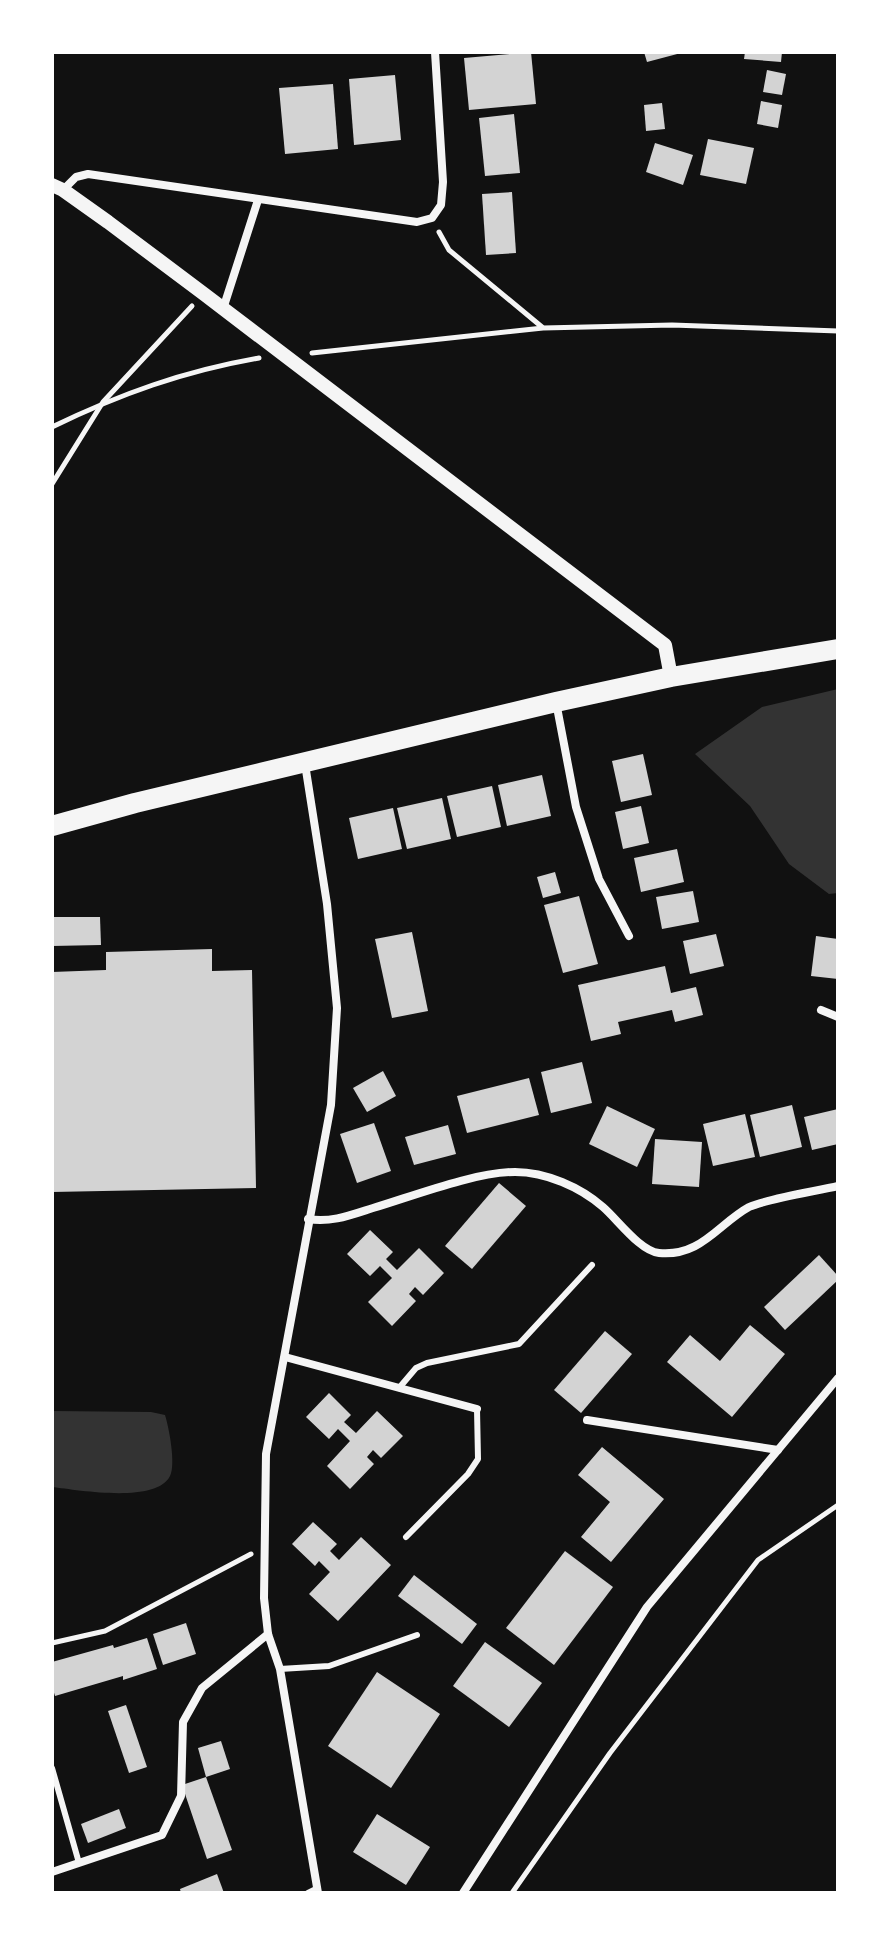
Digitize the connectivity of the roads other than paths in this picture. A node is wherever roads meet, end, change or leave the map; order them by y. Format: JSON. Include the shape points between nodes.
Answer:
{"nodes":[{"id":1,"x":435,"y":52,"type":"edge"},
{"id":2,"x":57,"y":188,"type":"edge"},
{"id":3,"x":258,"y":200,"type":"junction"},
{"id":4,"x":223,"y":309,"type":"junction"},
{"id":5,"x":838,"y":649,"type":"edge"},
{"id":6,"x":671,"y":677,"type":"junction"},
{"id":7,"x":556,"y":702,"type":"junction"},
{"id":8,"x":305,"y":763,"type":"junction"},
{"id":9,"x":52,"y":826,"type":"edge"},
{"id":10,"x":629,"y":936,"type":"dead end"},
{"id":11,"x":821,"y":1010,"type":"dead end"},
{"id":12,"x":838,"y":1017,"type":"edge"},
{"id":13,"x":838,"y":1186,"type":"edge"},
{"id":14,"x":308,"y":1219,"type":"junction"},
{"id":15,"x":592,"y":1265,"type":"dead end"},
{"id":16,"x":285,"y":1357,"type":"junction"},
{"id":17,"x":838,"y":1378,"type":"edge"},
{"id":18,"x":399,"y":1388,"type":"junction"},
{"id":19,"x":477,"y":1409,"type":"joint"},
{"id":20,"x":587,"y":1420,"type":"dead end"},
{"id":21,"x":778,"y":1450,"type":"junction"},
{"id":22,"x":406,"y":1537,"type":"dead end"},
{"id":23,"x":268,"y":1634,"type":"junction"},
{"id":24,"x":417,"y":1635,"type":"dead end"},
{"id":25,"x":280,"y":1669,"type":"junction"},
{"id":26,"x":52,"y":1768,"type":"edge"},
{"id":27,"x":79,"y":1863,"type":"junction"},
{"id":28,"x":52,"y":1872,"type":"edge"},
{"id":29,"x":314,"y":1892,"type":"edge"},
{"id":30,"x":463,"y":1893,"type":"edge"}],
"edges":[{"from":1,"to":3,"type":"street","via":[[443,182],[441,205],[432,218],[417,222]]},
{"from":2,"to":3,"type":"street","via":[[88,174]]},
{"from":2,"to":4,"type":"street"},
{"from":3,"to":4,"type":"street"},
{"from":4,"to":6,"type":"street","via":[[665,645]]},
{"from":5,"to":6,"type":"main road"},
{"from":6,"to":7,"type":"main road"},
{"from":7,"to":8,"type":"main road"},
{"from":7,"to":10,"type":"street","via":[[576,807],[599,879]]},
{"from":8,"to":9,"type":"main road"},
{"from":8,"to":14,"type":"street","via":[[337,1008],[331,1105]]},
{"from":11,"to":12,"type":"street"},
{"from":13,"to":14,"type":"street","via":[[750,1207],[711,1238],[683,1251],[656,1253],[602,1206],[558,1179],[515,1172],[464,1181],[324,1222]]},
{"from":14,"to":16,"type":"street"},
{"from":15,"to":18,"type":"lane","via":[[519,1344],[427,1363]]},
{"from":16,"to":18,"type":"street"},
{"from":16,"to":23,"type":"street","via":[[266,1454]]},
{"from":17,"to":21,"type":"street"},
{"from":18,"to":19,"type":"street"},
{"from":19,"to":22,"type":"lane","via":[[478,1459]]},
{"from":20,"to":21,"type":"street"},
{"from":21,"to":30,"type":"street","via":[[647,1607]]},
{"from":23,"to":25,"type":"street"},
{"from":23,"to":27,"type":"street","via":[[202,1688],[183,1722],[181,1796],[162,1835]]},
{"from":24,"to":25,"type":"lane","via":[[329,1666]]},
{"from":25,"to":29,"type":"street"},
{"from":26,"to":27,"type":"lane"},
{"from":27,"to":28,"type":"street"}]}
